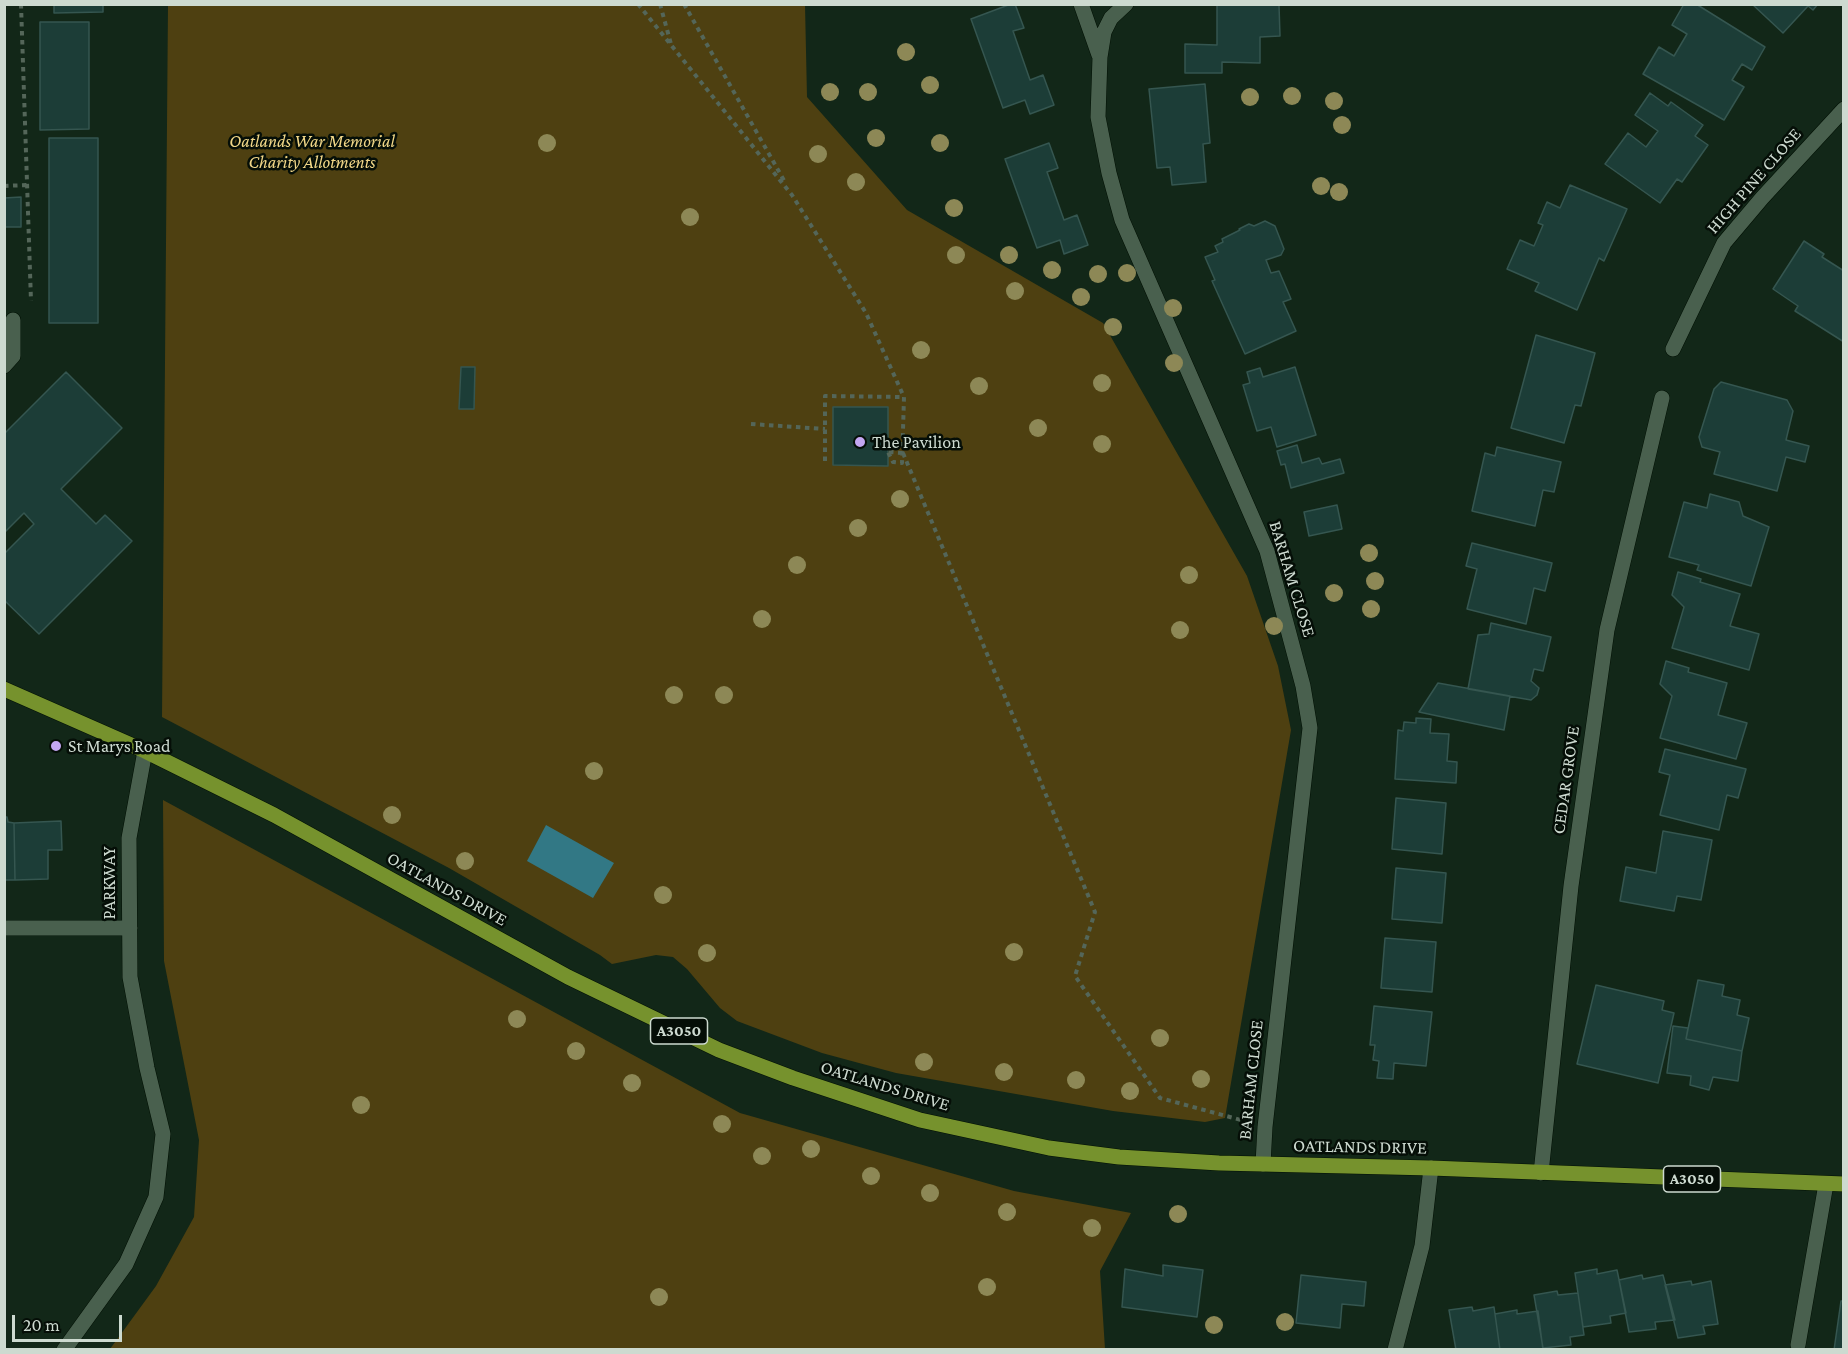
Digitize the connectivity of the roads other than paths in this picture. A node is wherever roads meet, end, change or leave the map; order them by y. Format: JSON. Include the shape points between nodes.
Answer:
{"nodes":[{"id":1,"x":1081,"y":4,"type":"edge"},
{"id":2,"x":1126,"y":4,"type":"edge"},
{"id":3,"x":1100,"y":57,"type":"junction"},
{"id":4,"x":1844,"y":109,"type":"edge"},
{"id":5,"x":13,"y":320,"type":"road end"},
{"id":6,"x":1673,"y":349,"type":"dead end"},
{"id":7,"x":4,"y":366,"type":"edge"},
{"id":8,"x":1662,"y":398,"type":"dead end"},
{"id":9,"x":4,"y":689,"type":"edge"},
{"id":10,"x":145,"y":751,"type":"junction"},
{"id":11,"x":4,"y":928,"type":"edge"},
{"id":12,"x":130,"y":928,"type":"junction"},
{"id":13,"x":1263,"y":1164,"type":"junction"},
{"id":14,"x":1431,"y":1168,"type":"junction"},
{"id":15,"x":1541,"y":1173,"type":"junction"},
{"id":16,"x":1826,"y":1184,"type":"junction"},
{"id":17,"x":1844,"y":1184,"type":"edge"},
{"id":18,"x":1798,"y":1345,"type":"dead end"},
{"id":19,"x":64,"y":1350,"type":"edge"},
{"id":20,"x":1395,"y":1350,"type":"edge"}],
"edges":[{"from":1,"to":3,"type":"street"},
{"from":2,"to":3,"type":"street","name":"BARHAM CLOSE","via":[[1111,18],[1104,32]]},
{"from":3,"to":13,"type":"street","name":"BARHAM CLOSE","via":[[1098,117],[1122,220],[1267,551],[1303,686],[1310,728]]},
{"from":4,"to":6,"type":"street","name":"HIGH PINE CLOSE","via":[[1724,243]]},
{"from":5,"to":7,"type":"street","via":[[13,356]]},
{"from":8,"to":15,"type":"street","name":"CEDAR GROVE","via":[[1607,630],[1571,886]]},
{"from":9,"to":10,"type":"main road","name":"OATLANDS DRIVE","number":"A3050"},
{"from":10,"to":12,"type":"street","name":"PARKWAY","via":[[129,838]]},
{"from":10,"to":13,"type":"main road","name":"OATLANDS DRIVE","number":"A3050","via":[[274,815],[568,977],[719,1050],[793,1078],[920,1120],[1049,1148]]},
{"from":11,"to":12,"type":"street","name":"PARKWAY"},
{"from":12,"to":19,"type":"street","via":[[130,977],[163,1134],[156,1197],[126,1264]]},
{"from":13,"to":14,"type":"main road","name":"OATLANDS DRIVE","number":"A3050"},
{"from":14,"to":15,"type":"main road","name":"OATLANDS DRIVE","number":"A3050"},
{"from":14,"to":20,"type":"street","via":[[1422,1246]]},
{"from":15,"to":16,"type":"main road","name":"OATLANDS DRIVE","number":"A3050"},
{"from":16,"to":17,"type":"main road","name":"OATLANDS DRIVE","number":"A3050"},
{"from":16,"to":18,"type":"street"}]}
